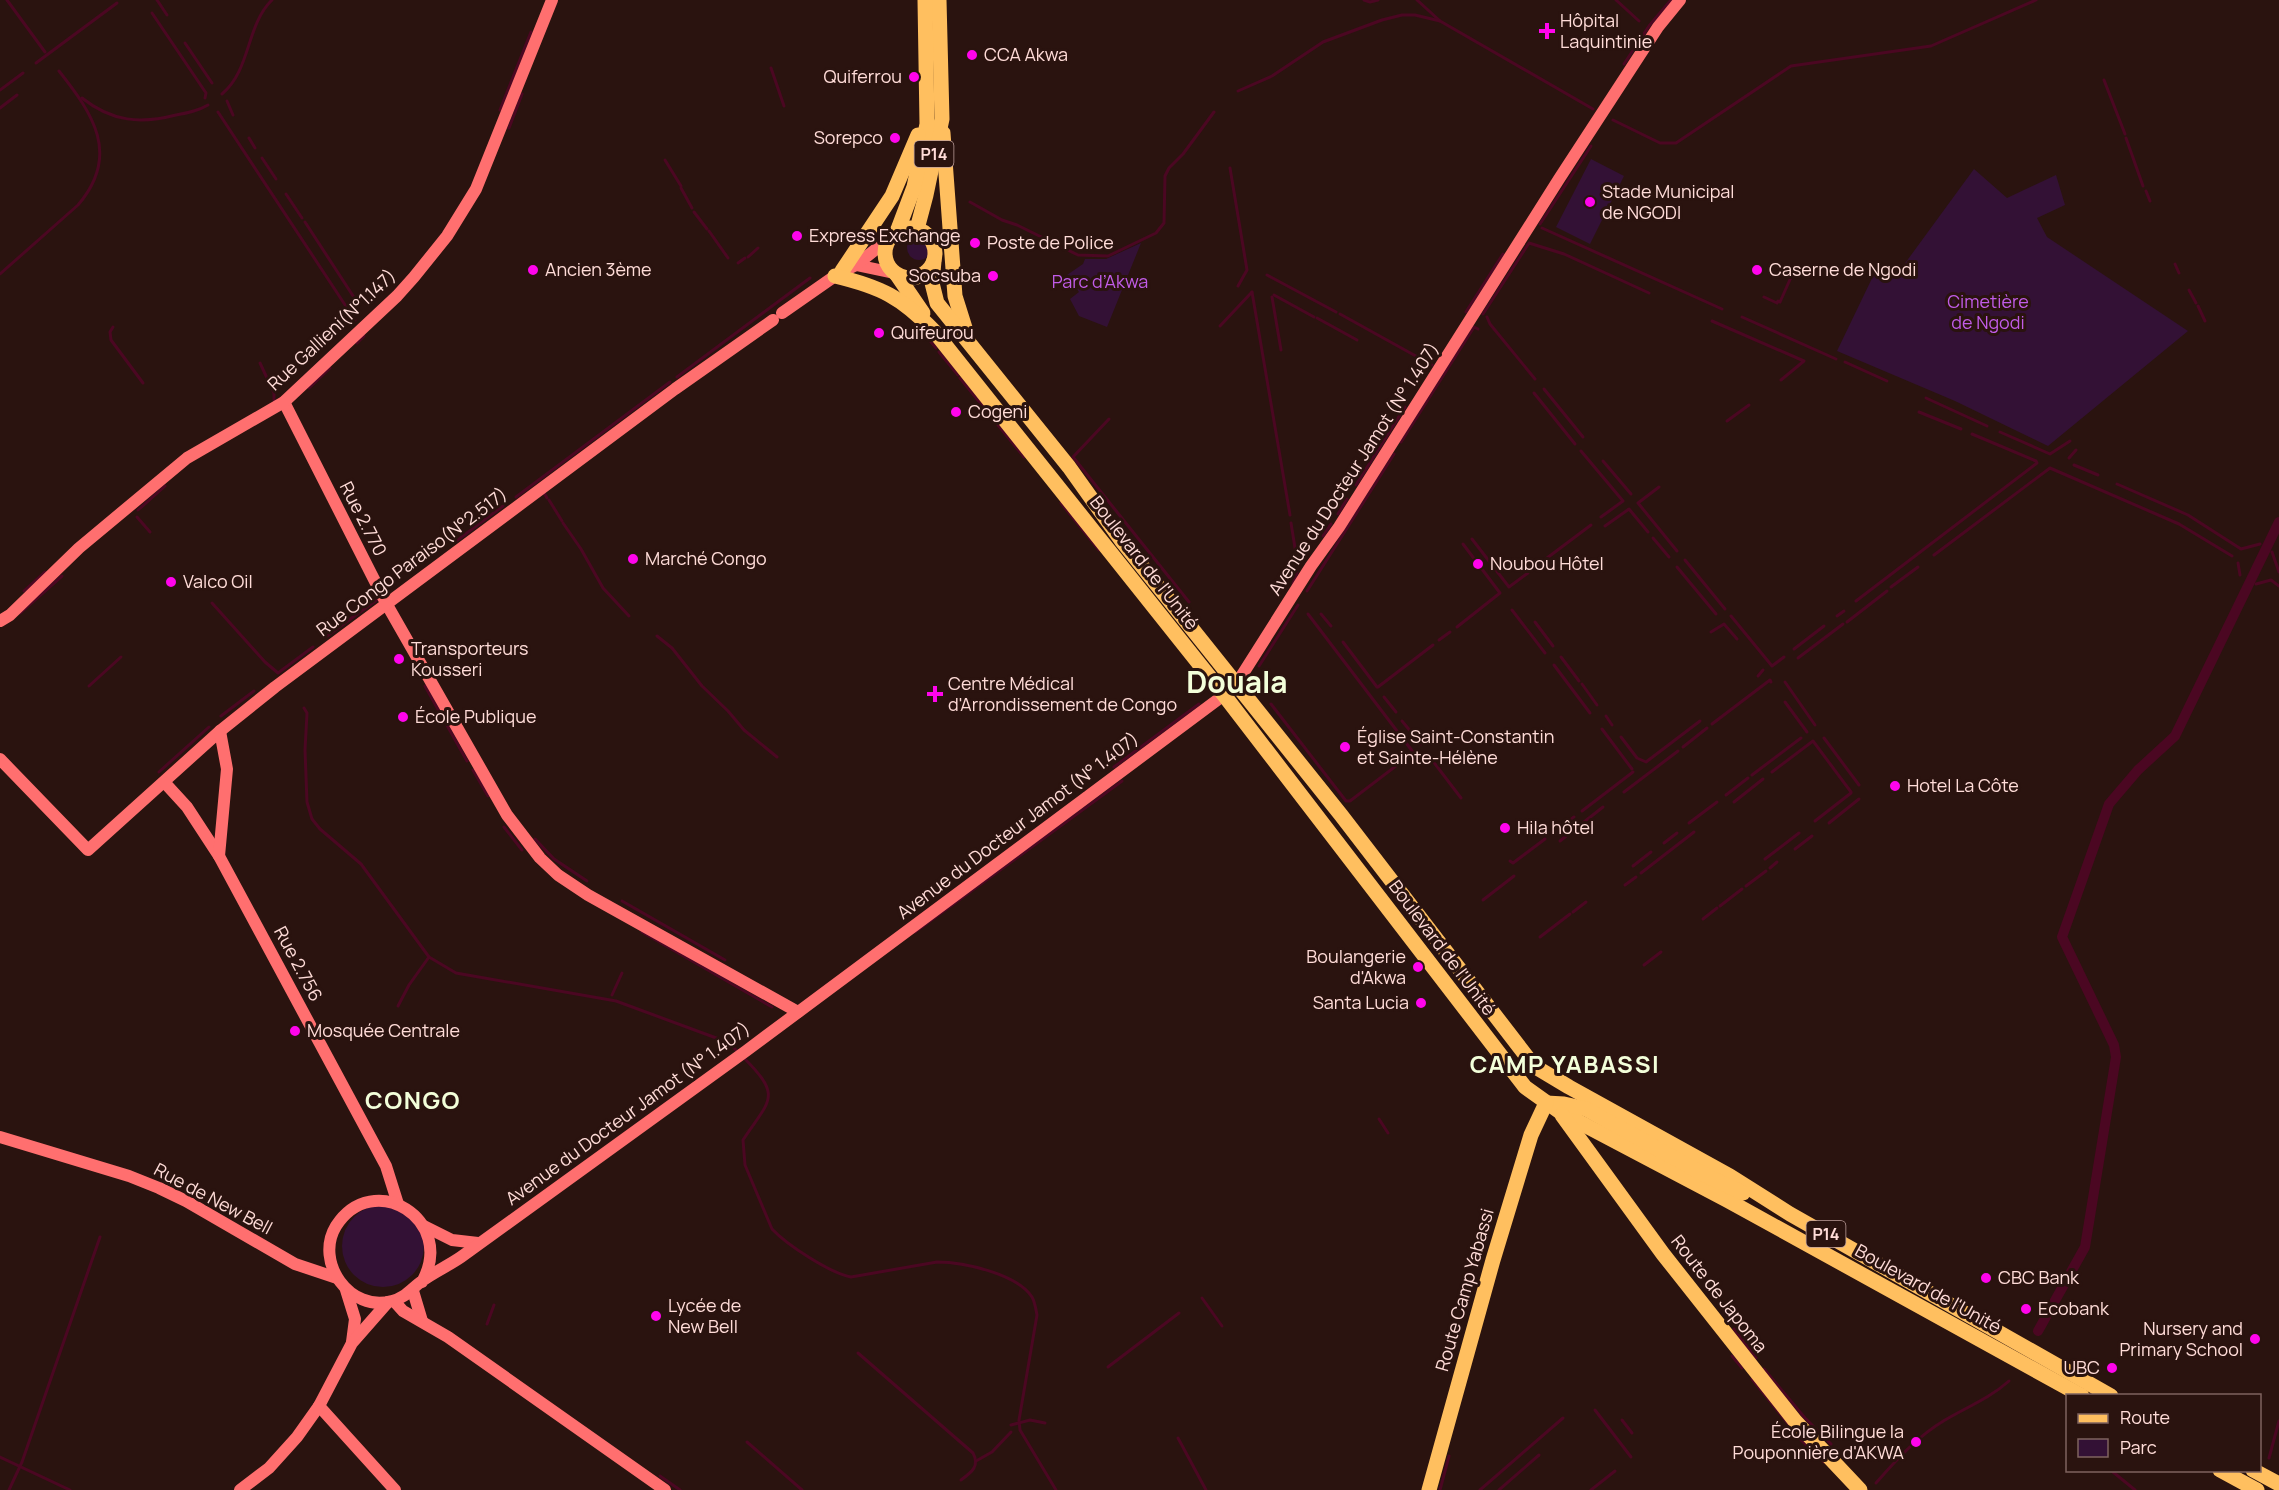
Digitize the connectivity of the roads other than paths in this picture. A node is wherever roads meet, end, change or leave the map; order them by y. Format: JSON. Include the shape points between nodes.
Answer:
{"nodes":[{"id":1,"x":552,"y":0,"type":"edge"},
{"id":2,"x":925,"y":0,"type":"edge"},
{"id":3,"x":939,"y":0,"type":"edge"},
{"id":4,"x":1680,"y":0,"type":"edge"},
{"id":5,"x":928,"y":107,"type":"junction"},
{"id":6,"x":942,"y":119,"type":"junction"},
{"id":7,"x":916,"y":229,"type":"junction"},
{"id":8,"x":893,"y":235,"type":"junction"},
{"id":9,"x":934,"y":261,"type":"junction"},
{"id":10,"x":844,"y":271,"type":"junction"},
{"id":11,"x":896,"y":274,"type":"junction"},
{"id":12,"x":934,"y":331,"type":"junction"},
{"id":13,"x":970,"y":342,"type":"junction"},
{"id":14,"x":284,"y":402,"type":"junction"},
{"id":15,"x":386,"y":603,"type":"junction"},
{"id":16,"x":0,"y":621,"type":"edge"},
{"id":17,"x":1237,"y":683,"type":"junction"},
{"id":18,"x":1224,"y":695,"type":"junction"},
{"id":19,"x":220,"y":731,"type":"junction"},
{"id":20,"x":0,"y":759,"type":"edge"},
{"id":21,"x":165,"y":783,"type":"junction"},
{"id":22,"x":219,"y":856,"type":"junction"},
{"id":23,"x":798,"y":1012,"type":"junction"},
{"id":24,"x":1546,"y":1103,"type":"junction"},
{"id":25,"x":1560,"y":1112,"type":"junction"},
{"id":26,"x":0,"y":1137,"type":"edge"},
{"id":27,"x":1754,"y":1191,"type":"junction"},
{"id":28,"x":398,"y":1204,"type":"junction"},
{"id":29,"x":424,"y":1226,"type":"junction"},
{"id":30,"x":478,"y":1243,"type":"junction"},
{"id":31,"x":337,"y":1278,"type":"junction"},
{"id":32,"x":417,"y":1286,"type":"junction"},
{"id":33,"x":345,"y":1289,"type":"junction"},
{"id":34,"x":391,"y":1302,"type":"junction"},
{"id":35,"x":422,"y":1321,"type":"junction"},
{"id":36,"x":352,"y":1344,"type":"junction"},
{"id":37,"x":2080,"y":1394,"type":"edge"},
{"id":38,"x":2109,"y":1394,"type":"edge"},
{"id":39,"x":319,"y":1406,"type":"junction"},
{"id":40,"x":2224,"y":1472,"type":"edge"},
{"id":41,"x":2257,"y":1472,"type":"edge"},
{"id":42,"x":2279,"y":1484,"type":"edge"},
{"id":43,"x":240,"y":1490,"type":"edge"},
{"id":44,"x":395,"y":1490,"type":"edge"},
{"id":45,"x":665,"y":1490,"type":"edge"},
{"id":46,"x":1429,"y":1490,"type":"edge"},
{"id":47,"x":1860,"y":1490,"type":"edge"},
{"id":48,"x":2257,"y":1490,"type":"edge"}],
"edges":[{"from":1,"to":14,"type":"main road","name":"Rue Gallieni(N°1.147)","via":[[484,171],[460,217],[397,296]]},
{"from":2,"to":5,"type":"main road","number":"P14"},
{"from":3,"to":6,"type":"main road","number":"P14"},
{"from":4,"to":17,"type":"main road","name":"Avenue du Docteur Jamot (N° 1.407)","via":[[1584,141]]},
{"from":5,"to":8,"type":"main road","number":"P14","via":[[914,187]]},
{"from":5,"to":10,"type":"main road","via":[[892,196]]},
{"from":6,"to":7,"type":"main road","number":"P14"},
{"from":6,"to":13,"type":"main road","via":[[955,296]]},
{"from":7,"to":8,"type":"main road","via":[[906,228]]},
{"from":7,"to":9,"type":"main road","via":[[933,242]]},
{"from":8,"to":10,"type":"main road","name":"Rue Congo Paraiso(N°2.517)"},
{"from":8,"to":11,"type":"main road","via":[[885,256]]},
{"from":9,"to":11,"type":"main road","via":[[929,271],[914,279]]},
{"from":9,"to":13,"type":"main road","number":"P14","via":[[932,284],[937,303]]},
{"from":10,"to":11,"type":"main road"},
{"from":10,"to":12,"type":"main road","via":[[892,295]]},
{"from":10,"to":15,"type":"main road","name":"Rue Congo Paraiso(N°2.517)","via":[[675,389]]},
{"from":11,"to":12,"type":"main road","number":"P14"},
{"from":12,"to":18,"type":"main road","name":"Boulevard de l'Unité","number":"P14"},
{"from":13,"to":17,"type":"main road","name":"Boulevard de l'Unité","number":"P14","via":[[1121,540]]},
{"from":14,"to":15,"type":"main road","name":"Rue 2.770"},
{"from":14,"to":16,"type":"main road","name":"Rue Gallieni(N°1.147)","via":[[187,458],[79,548]]},
{"from":15,"to":19,"type":"main road","name":"Rue Congo Paraiso(N°2.517)"},
{"from":15,"to":23,"type":"main road","name":"Rue 2.770","via":[[495,795],[540,858],[558,875],[607,906]]},
{"from":17,"to":18,"type":"main road","name":"Avenue du Docteur Jamot (N° 1.407)"},
{"from":17,"to":27,"type":"main road","name":"Boulevard de l'Unité","number":"P14","via":[[1534,1066]]},
{"from":18,"to":23,"type":"main road","name":"Avenue du Docteur Jamot (N° 1.407)"},
{"from":18,"to":24,"type":"main road","name":"Boulevard de l'Unité","number":"P14","via":[[1517,1079]]},
{"from":19,"to":21,"type":"main road","name":"Rue Congo Paraiso(N°2.517)"},
{"from":19,"to":22,"type":"main road","via":[[227,769]]},
{"from":20,"to":21,"type":"main road","name":"Rue Congo Paraiso(N°2.517)","via":[[88,850]]},
{"from":21,"to":22,"type":"main road","name":"Rue 2.756","via":[[187,807]]},
{"from":22,"to":28,"type":"main road","name":"Rue 2.756","via":[[386,1166]]},
{"from":23,"to":30,"type":"main road","name":"Avenue du Docteur Jamot (N° 1.407)"},
{"from":24,"to":25,"type":"main road","name":"Boulevard de l'Unité","number":"P14"},
{"from":24,"to":27,"type":"main road","via":[[1586,1109],[1725,1186],[1741,1193]]},
{"from":24,"to":46,"type":"main road","name":"Route Camp Yabassi","via":[[1531,1135],[1493,1260]]},
{"from":25,"to":37,"type":"main road","name":"Boulevard de l'Unité","number":"P14"},
{"from":25,"to":47,"type":"main road","name":"Route de Japoma","via":[[1663,1254],[1795,1421]]},
{"from":26,"to":31,"type":"main road","name":"Rue de New Bell","via":[[159,1188],[295,1264]]},
{"from":27,"to":38,"type":"main road","name":"Boulevard de l'Unité","number":"P14"},
{"from":28,"to":29,"type":"main road"},
{"from":28,"to":31,"type":"main road","via":[[361,1204],[341,1219],[334,1229],[329,1254]]},
{"from":29,"to":30,"type":"main road","via":[[452,1240]]},
{"from":29,"to":32,"type":"main road","via":[[431,1244],[430,1264]]},
{"from":30,"to":32,"type":"main road","name":"Avenue du Docteur Jamot (N° 1.407)"},
{"from":31,"to":33,"type":"main road"},
{"from":32,"to":34,"type":"main road"},
{"from":32,"to":35,"type":"main road"},
{"from":33,"to":34,"type":"main road","via":[[365,1300]]},
{"from":33,"to":36,"type":"main road","via":[[355,1319]]},
{"from":34,"to":35,"type":"main road"},
{"from":34,"to":36,"type":"main road"},
{"from":35,"to":45,"type":"main road"},
{"from":36,"to":39,"type":"main road"},
{"from":39,"to":43,"type":"main road","via":[[284,1453]]},
{"from":39,"to":44,"type":"main road"},
{"from":40,"to":48,"type":"main road"},
{"from":41,"to":42,"type":"main road"}]}
